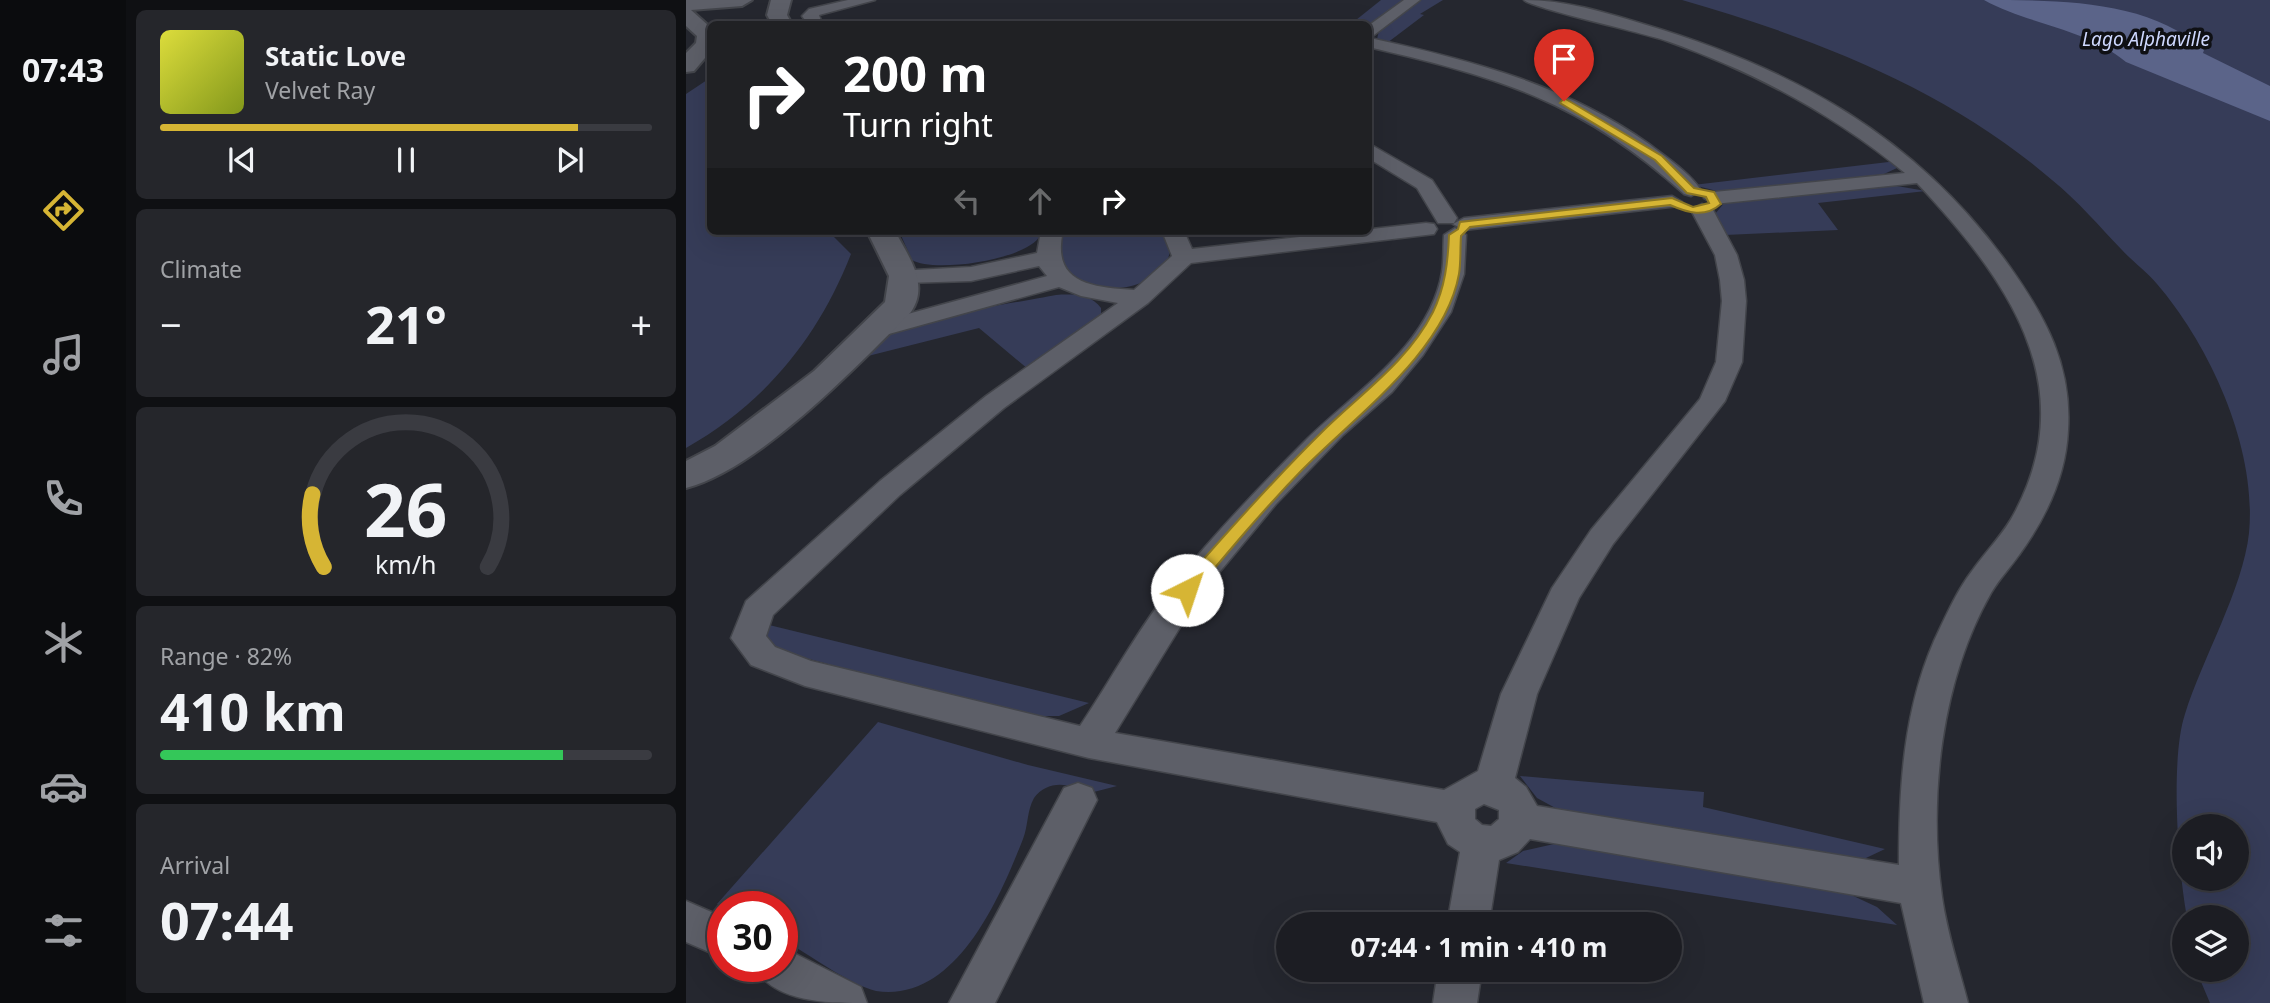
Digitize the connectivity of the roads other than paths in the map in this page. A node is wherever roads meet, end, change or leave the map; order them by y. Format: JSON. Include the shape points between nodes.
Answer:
{"nodes":[{"id":1,"x":742,"y":0,"type":"edge"},
{"id":2,"x":781,"y":0,"type":"edge"},
{"id":3,"x":868,"y":0,"type":"edge"},
{"id":4,"x":1413,"y":0,"type":"edge"},
{"id":5,"x":1531,"y":0,"type":"edge"},
{"id":6,"x":686,"y":5,"type":"edge"},
{"id":7,"x":686,"y":15,"type":"edge"},
{"id":8,"x":780,"y":21,"type":"edge"},
{"id":9,"x":813,"y":21,"type":"edge"},
{"id":10,"x":707,"y":35,"type":"edge"},
{"id":11,"x":1372,"y":37,"type":"edge"},
{"id":12,"x":1372,"y":41,"type":"edge"},
{"id":13,"x":707,"y":44,"type":"edge"},
{"id":14,"x":686,"y":66,"type":"edge"},
{"id":15,"x":1372,"y":151,"type":"edge"},
{"id":16,"x":1922,"y":177,"type":"junction"},
{"id":17,"x":1702,"y":199,"type":"junction"},
{"id":18,"x":1455,"y":226,"type":"junction"},
{"id":19,"x":883,"y":235,"type":"edge"},
{"id":20,"x":1051,"y":235,"type":"edge"},
{"id":21,"x":1174,"y":235,"type":"edge"},
{"id":22,"x":1048,"y":257,"type":"junction"},
{"id":23,"x":1184,"y":257,"type":"junction"},
{"id":24,"x":904,"y":276,"type":"junction"},
{"id":25,"x":1061,"y":279,"type":"junction"},
{"id":26,"x":1140,"y":298,"type":"junction"},
{"id":27,"x":869,"y":332,"type":"junction"},
{"id":28,"x":686,"y":476,"type":"edge"},
{"id":29,"x":1089,"y":743,"type":"junction"},
{"id":30,"x":1493,"y":787,"type":"junction"},
{"id":31,"x":1078,"y":800,"type":"dead end"},
{"id":32,"x":1455,"y":809,"type":"junction"},
{"id":33,"x":1520,"y":820,"type":"junction"},
{"id":34,"x":1481,"y":844,"type":"junction"},
{"id":35,"x":1920,"y":887,"type":"junction"},
{"id":36,"x":1470,"y":912,"type":"edge"},
{"id":37,"x":686,"y":921,"type":"edge"},
{"id":38,"x":707,"y":931,"type":"edge"},
{"id":39,"x":798,"y":978,"type":"edge"},
{"id":40,"x":1458,"y":982,"type":"edge"},
{"id":41,"x":845,"y":1003,"type":"edge"},
{"id":42,"x":971,"y":1003,"type":"edge"},
{"id":43,"x":1455,"y":1003,"type":"edge"},
{"id":44,"x":1946,"y":1003,"type":"edge"}],
"edges":[{"from":1,"to":6,"type":"street"},
{"from":2,"to":8,"type":"street","via":[[777,15]]},
{"from":3,"to":9,"type":"street","via":[[814,12],[810,16]]},
{"from":4,"to":11,"type":"street"},
{"from":5,"to":16,"type":"street","via":[[1653,31],[1748,66],[1857,125]]},
{"from":7,"to":10,"type":"street"},
{"from":12,"to":17,"type":"street","via":[[1486,69],[1546,91],[1659,158]]},
{"from":13,"to":14,"type":"street"},
{"from":15,"to":18,"type":"street","via":[[1425,184]]},
{"from":16,"to":17,"type":"street"},
{"from":16,"to":35,"type":"street","via":[[1988,246],[2042,339],[2055,396],[2053,446],[2037,498],[1976,590],[1932,697],[1922,781]]},
{"from":17,"to":18,"type":"street","via":[[1685,209],[1672,202]]},
{"from":17,"to":30,"type":"street","via":[[1732,280],[1729,362],[1712,401],[1602,537],[1564,596],[1519,694]]},
{"from":18,"to":23,"type":"street","via":[[1430,221],[1426,229]]},
{"from":18,"to":29,"type":"street","via":[[1453,274],[1439,312],[1414,350],[1266,498],[1187,590]]},
{"from":19,"to":24,"type":"street"},
{"from":20,"to":22,"type":"street"},
{"from":21,"to":23,"type":"street"},
{"from":22,"to":24,"type":"street","via":[[971,274]]},
{"from":22,"to":25,"type":"street"},
{"from":23,"to":26,"type":"street"},
{"from":24,"to":27,"type":"street","via":[[900,305]]},
{"from":25,"to":26,"type":"street","via":[[1073,288],[1101,295]]},
{"from":25,"to":27,"type":"street"},
{"from":26,"to":29,"type":"street","via":[[995,402],[880,497],[758,609],[748,638],[763,656],[805,673]]},
{"from":27,"to":28,"type":"street","via":[[826,378],[728,454]]},
{"from":29,"to":32,"type":"street"},
{"from":30,"to":32,"type":"street","via":[[1468,792]]},
{"from":30,"to":33,"type":"street","via":[[1514,799]]},
{"from":31,"to":42,"type":"street"},
{"from":32,"to":34,"type":"street","via":[[1454,821],[1460,831]]},
{"from":33,"to":34,"type":"street","via":[[1507,839]]},
{"from":33,"to":35,"type":"street"},
{"from":34,"to":36,"type":"street"},
{"from":35,"to":44,"type":"street"},
{"from":37,"to":38,"type":"street"},
{"from":39,"to":41,"type":"street"},
{"from":40,"to":43,"type":"street"}]}
